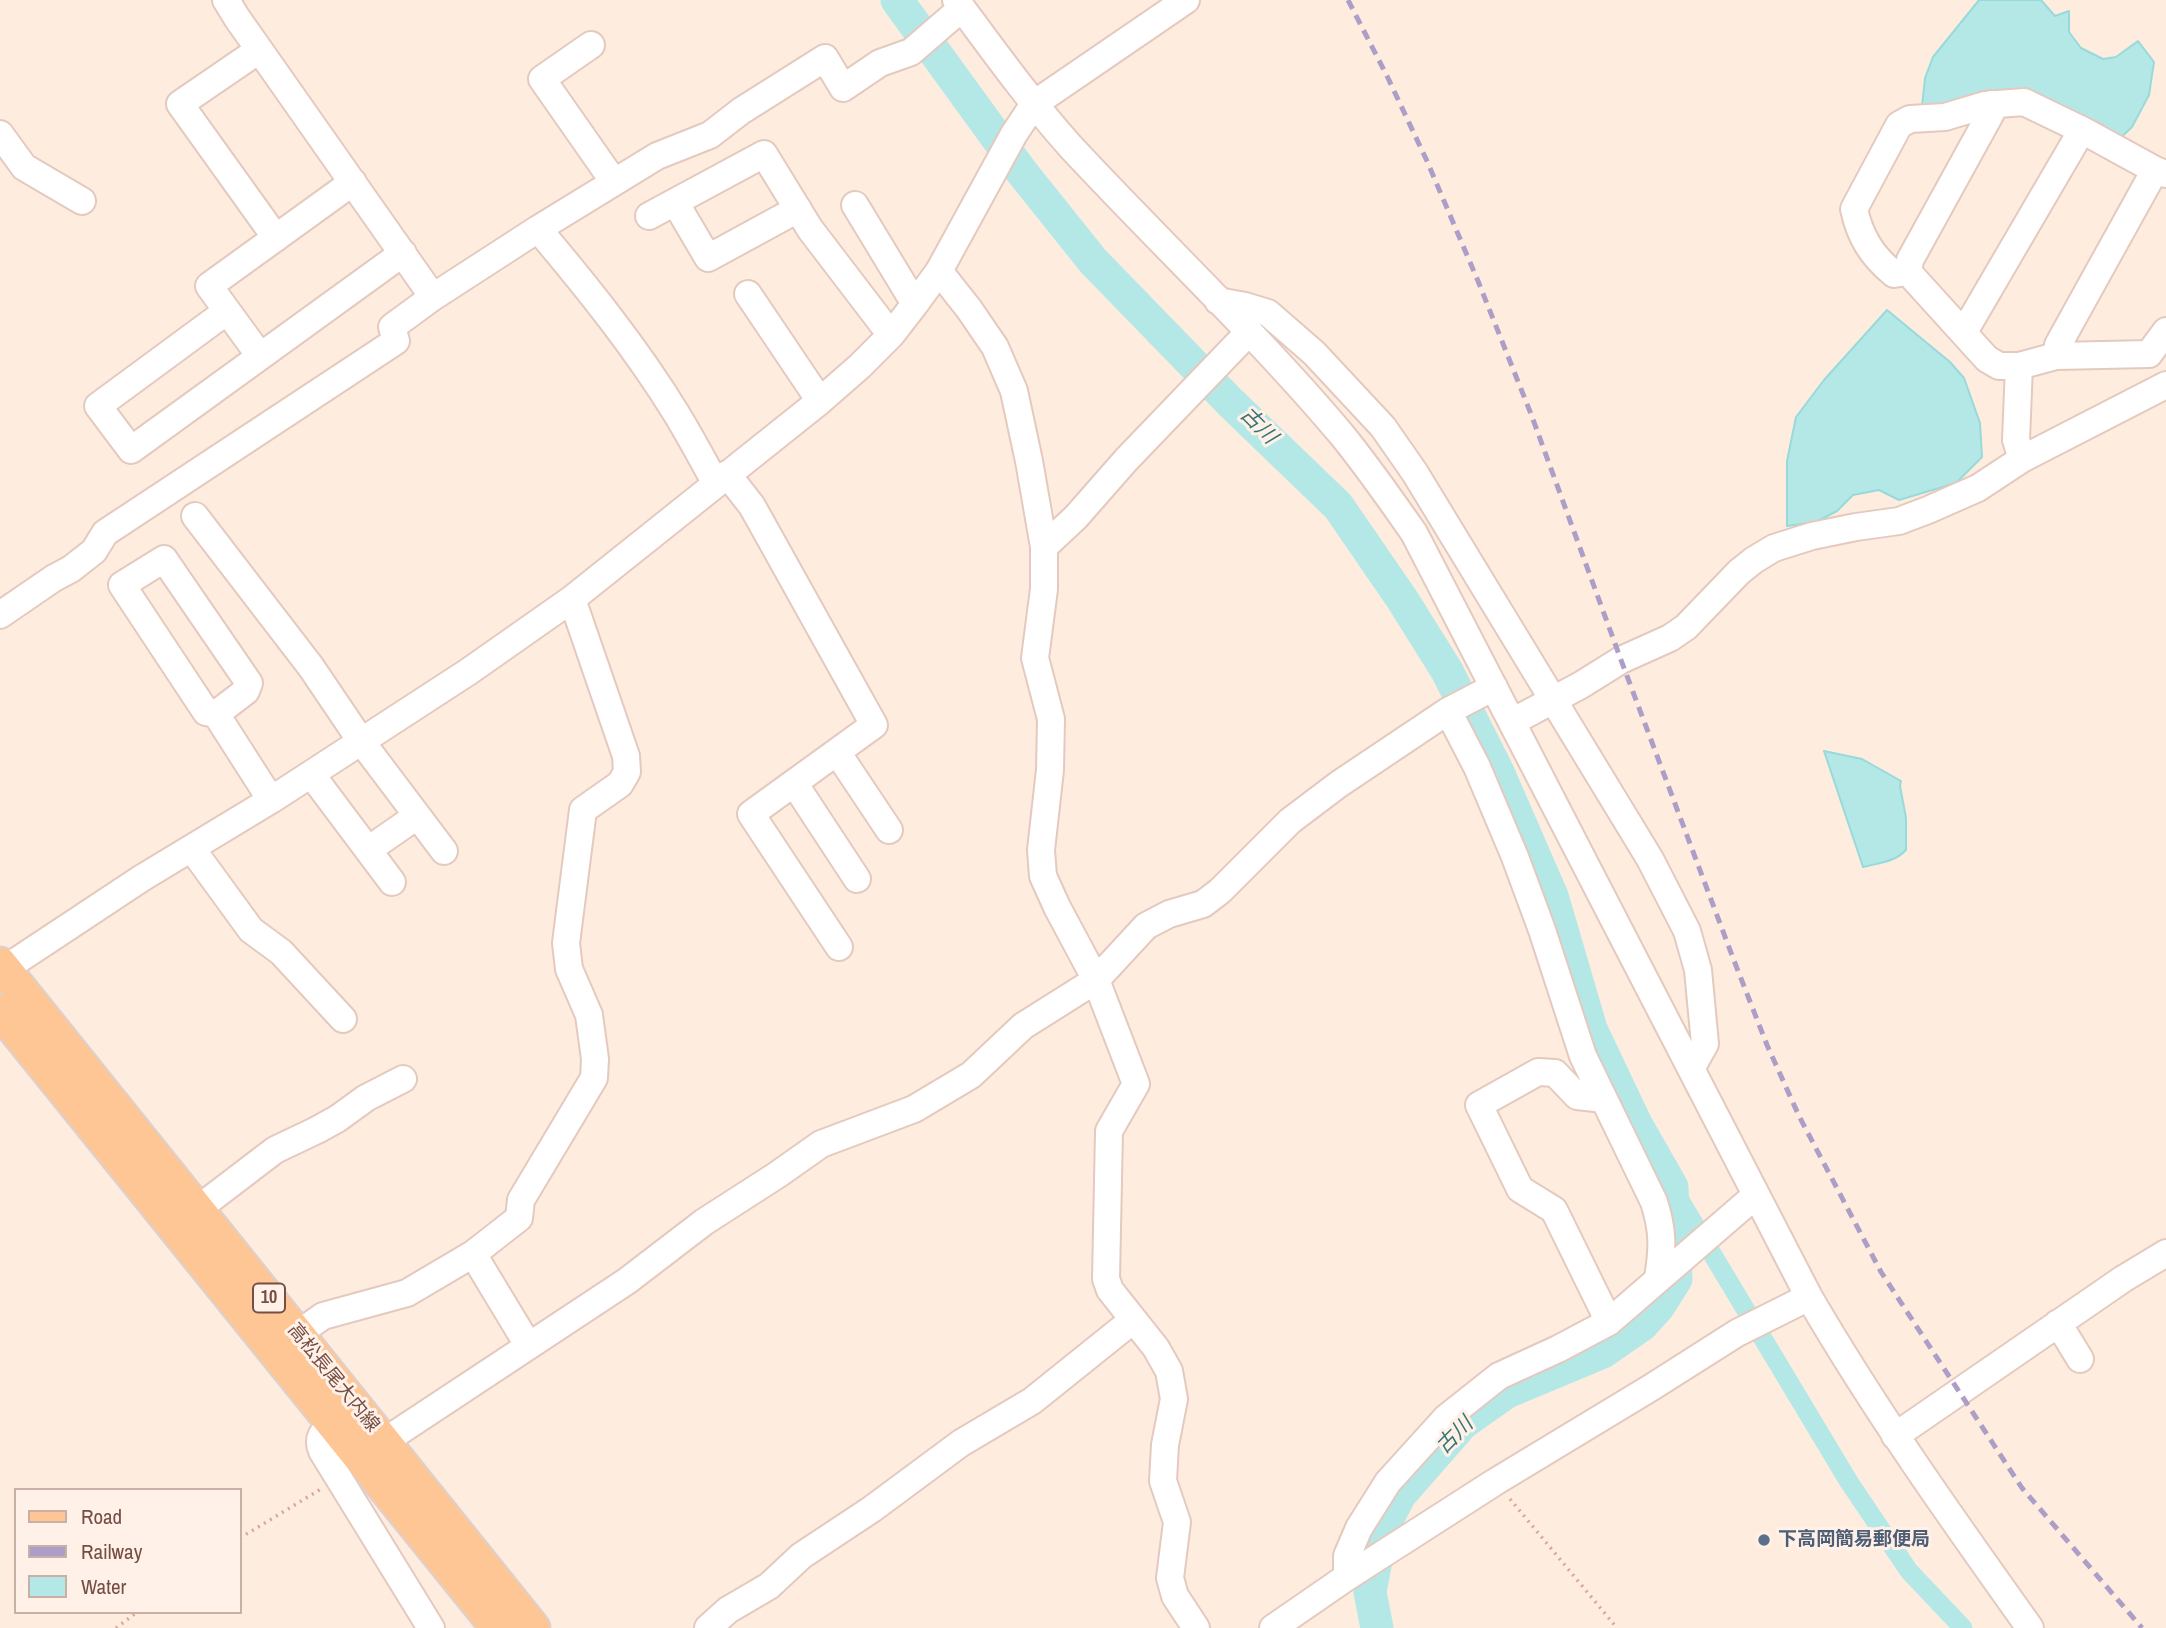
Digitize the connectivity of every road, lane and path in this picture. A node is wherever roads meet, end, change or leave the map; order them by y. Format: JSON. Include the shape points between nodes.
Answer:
{"nodes":[{"id":1,"x":226,"y":0,"type":"edge"},
{"id":2,"x":1186,"y":0,"type":"edge"},
{"id":3,"x":959,"y":4,"type":"edge"},
{"id":4,"x":591,"y":45,"type":"dead end"},
{"id":5,"x":259,"y":50,"type":"junction"},
{"id":6,"x":1034,"y":104,"type":"junction"},
{"id":7,"x":1991,"y":104,"type":"junction"},
{"id":8,"x":2082,"y":130,"type":"junction"},
{"id":9,"x":0,"y":134,"type":"edge"},
{"id":10,"x":2161,"y":172,"type":"edge"},
{"id":11,"x":353,"y":182,"type":"junction"},
{"id":12,"x":614,"y":182,"type":"junction"},
{"id":13,"x":82,"y":201,"type":"dead end"},
{"id":14,"x":675,"y":202,"type":"junction"},
{"id":15,"x":855,"y":205,"type":"dead end"},
{"id":16,"x":798,"y":209,"type":"junction"},
{"id":17,"x":649,"y":216,"type":"dead end"},
{"id":18,"x":538,"y":229,"type":"junction"},
{"id":19,"x":276,"y":237,"type":"junction"},
{"id":20,"x":403,"y":254,"type":"junction"},
{"id":21,"x":939,"y":271,"type":"junction"},
{"id":22,"x":1908,"y":272,"type":"junction"},
{"id":23,"x":748,"y":294,"type":"dead end"},
{"id":24,"x":433,"y":297,"type":"junction"},
{"id":25,"x":1218,"y":301,"type":"junction"},
{"id":26,"x":915,"y":304,"type":"junction"},
{"id":27,"x":227,"y":311,"type":"junction"},
{"id":28,"x":2166,"y":331,"type":"edge"},
{"id":29,"x":1964,"y":332,"type":"junction"},
{"id":30,"x":1248,"y":333,"type":"junction"},
{"id":31,"x":891,"y":335,"type":"junction"},
{"id":32,"x":260,"y":356,"type":"junction"},
{"id":33,"x":2056,"y":356,"type":"junction"},
{"id":34,"x":2019,"y":366,"type":"junction"},
{"id":35,"x":2166,"y":386,"type":"edge"},
{"id":36,"x":820,"y":401,"type":"junction"},
{"id":37,"x":2022,"y":459,"type":"junction"},
{"id":38,"x":721,"y":479,"type":"junction"},
{"id":39,"x":195,"y":516,"type":"dead end"},
{"id":40,"x":1044,"y":547,"type":"junction"},
{"id":41,"x":572,"y":599,"type":"junction"},
{"id":42,"x":0,"y":615,"type":"edge"},
{"id":43,"x":1485,"y":691,"type":"junction"},
{"id":44,"x":1553,"y":700,"type":"junction"},
{"id":45,"x":1450,"y":710,"type":"junction"},
{"id":46,"x":216,"y":714,"type":"junction"},
{"id":47,"x":1512,"y":722,"type":"junction"},
{"id":48,"x":361,"y":741,"type":"junction"},
{"id":49,"x":837,"y":752,"type":"junction"},
{"id":50,"x":311,"y":774,"type":"junction"},
{"id":51,"x":794,"y":783,"type":"junction"},
{"id":52,"x":271,"y":800,"type":"junction"},
{"id":53,"x":417,"y":816,"type":"junction"},
{"id":54,"x":889,"y":831,"type":"dead end"},
{"id":55,"x":192,"y":849,"type":"junction"},
{"id":56,"x":368,"y":850,"type":"junction"},
{"id":57,"x":444,"y":851,"type":"dead end"},
{"id":58,"x":857,"y":879,"type":"dead end"},
{"id":59,"x":392,"y":882,"type":"dead end"},
{"id":60,"x":839,"y":947,"type":"dead end"},
{"id":61,"x":1,"y":968,"type":"edge"},
{"id":62,"x":1096,"y":980,"type":"junction"},
{"id":63,"x":0,"y":1011,"type":"edge"},
{"id":64,"x":343,"y":1019,"type":"dead end"},
{"id":65,"x":1691,"y":1069,"type":"junction"},
{"id":66,"x":403,"y":1079,"type":"dead end"},
{"id":67,"x":1604,"y":1099,"type":"junction"},
{"id":68,"x":1756,"y":1195,"type":"junction"},
{"id":69,"x":186,"y":1218,"type":"junction"},
{"id":70,"x":2166,"y":1253,"type":"edge"},
{"id":71,"x":473,"y":1254,"type":"junction"},
{"id":72,"x":1661,"y":1276,"type":"junction"},
{"id":73,"x":1809,"y":1297,"type":"junction"},
{"id":74,"x":1133,"y":1320,"type":"junction"},
{"id":75,"x":1609,"y":1322,"type":"junction"},
{"id":76,"x":2058,"y":1323,"type":"junction"},
{"id":77,"x":286,"y":1342,"type":"junction"},
{"id":78,"x":528,"y":1345,"type":"junction"},
{"id":79,"x":2080,"y":1359,"type":"dead end"},
{"id":80,"x":1895,"y":1436,"type":"junction"},
{"id":81,"x":362,"y":1460,"type":"junction"},
{"id":82,"x":1495,"y":1482,"type":"junction"},
{"id":83,"x":242,"y":1537,"type":"edge"},
{"id":84,"x":1352,"y":1574,"type":"junction"},
{"id":85,"x":134,"y":1614,"type":"edge"},
{"id":86,"x":116,"y":1628,"type":"edge"},
{"id":87,"x":431,"y":1628,"type":"edge"},
{"id":88,"x":498,"y":1628,"type":"edge"},
{"id":89,"x":533,"y":1628,"type":"edge"},
{"id":90,"x":709,"y":1628,"type":"edge"},
{"id":91,"x":1196,"y":1628,"type":"edge"},
{"id":92,"x":1273,"y":1628,"type":"edge"},
{"id":93,"x":1617,"y":1628,"type":"edge"},
{"id":94,"x":2030,"y":1628,"type":"edge"}],
"edges":[{"from":1,"to":5,"type":"street"},
{"from":2,"to":6,"type":"street"},
{"from":3,"to":6,"type":"street"},
{"from":3,"to":12,"type":"street","via":[[911,52],[880,63],[843,88],[825,58],[710,135],[657,156]]},
{"from":4,"to":12,"type":"street","via":[[542,79]]},
{"from":5,"to":11,"type":"street"},
{"from":5,"to":19,"type":"street","via":[[180,104]]},
{"from":6,"to":21,"type":"street"},
{"from":6,"to":25,"type":"street"},
{"from":7,"to":8,"type":"street","via":[[2024,103]]},
{"from":7,"to":22,"type":"street","via":[[1991,113],[1910,260]]},
{"from":7,"to":22,"type":"street","via":[[1899,125],[1854,209],[1858,228],[1877,260],[1894,274]]},
{"from":8,"to":10,"type":"street"},
{"from":8,"to":29,"type":"street"},
{"from":9,"to":13,"type":"street","via":[[24,167]]},
{"from":10,"to":33,"type":"street","via":[[2058,345]]},
{"from":11,"to":19,"type":"street"},
{"from":11,"to":20,"type":"street"},
{"from":12,"to":18,"type":"street"},
{"from":14,"to":16,"type":"street","via":[[764,154]]},
{"from":14,"to":16,"type":"street","via":[[708,258]]},
{"from":14,"to":17,"type":"street"},
{"from":15,"to":26,"type":"street"},
{"from":16,"to":31,"type":"street"},
{"from":18,"to":24,"type":"street"},
{"from":18,"to":38,"type":"street","via":[[634,353]]},
{"from":19,"to":27,"type":"street","via":[[209,286]]},
{"from":20,"to":24,"type":"street"},
{"from":20,"to":32,"type":"street"},
{"from":21,"to":26,"type":"street"},
{"from":21,"to":40,"type":"street","via":[[995,347],[1014,391]]},
{"from":22,"to":29,"type":"street"},
{"from":23,"to":36,"type":"street"},
{"from":24,"to":42,"type":"street","via":[[392,327],[396,341],[105,533],[94,551],[71,569]]},
{"from":25,"to":30,"type":"street"},
{"from":25,"to":44,"type":"street","via":[[1268,313],[1314,353],[1383,427]]},
{"from":26,"to":31,"type":"street"},
{"from":27,"to":32,"type":"street"},
{"from":27,"to":32,"type":"street","via":[[98,407],[131,450]]},
{"from":28,"to":33,"type":"street","via":[[2149,354]]},
{"from":29,"to":34,"type":"street","via":[[1987,359],[1999,366]]},
{"from":30,"to":40,"type":"street"},
{"from":30,"to":43,"type":"street","via":[[1341,435],[1414,533]]},
{"from":31,"to":36,"type":"street"},
{"from":33,"to":34,"type":"street"},
{"from":34,"to":37,"type":"street","via":[[2016,440]]},
{"from":35,"to":37,"type":"street"},
{"from":36,"to":38,"type":"street"},
{"from":37,"to":44,"type":"street","via":[[1978,488],[1899,521],[1812,536],[1774,548],[1739,572],[1686,627]]},
{"from":38,"to":41,"type":"street"},
{"from":38,"to":49,"type":"street","via":[[752,506],[874,725]]},
{"from":39,"to":48,"type":"street","via":[[311,667]]},
{"from":40,"to":62,"type":"street","via":[[1035,658],[1051,719],[1043,876]]},
{"from":41,"to":48,"type":"street"},
{"from":41,"to":71,"type":"street","via":[[626,757],[627,772],[620,784],[583,810],[566,943],[569,968],[590,1015],[594,1078],[521,1200],[519,1217]]},
{"from":43,"to":45,"type":"street"},
{"from":43,"to":47,"type":"street"},
{"from":44,"to":47,"type":"street"},
{"from":44,"to":65,"type":"street","via":[[1650,859],[1687,931],[1698,970],[1705,1044]]},
{"from":45,"to":62,"type":"street","via":[[1290,821],[1203,904],[1146,926]]},
{"from":45,"to":67,"type":"street","via":[[1515,857],[1583,1056]]},
{"from":46,"to":46,"type":"street","via":[[206,712],[122,585],[164,559],[249,682],[246,691]]},
{"from":46,"to":52,"type":"street"},
{"from":47,"to":65,"type":"street"},
{"from":48,"to":50,"type":"street"},
{"from":48,"to":53,"type":"street"},
{"from":49,"to":51,"type":"street"},
{"from":49,"to":54,"type":"street"},
{"from":50,"to":52,"type":"street"},
{"from":50,"to":56,"type":"street"},
{"from":51,"to":58,"type":"street"},
{"from":51,"to":60,"type":"street","via":[[751,814]]},
{"from":52,"to":55,"type":"street"},
{"from":53,"to":56,"type":"street"},
{"from":53,"to":57,"type":"street"},
{"from":55,"to":61,"type":"street"},
{"from":55,"to":64,"type":"street","via":[[251,930],[281,952]]},
{"from":56,"to":59,"type":"street"},
{"from":61,"to":69,"type":"main road","name":"高松長尾大内線","number":"10"},
{"from":62,"to":74,"type":"street","via":[[1136,1084],[1109,1132],[1106,1279]]},
{"from":62,"to":78,"type":"street","via":[[1023,1026],[971,1075],[914,1109],[821,1144]]},
{"from":63,"to":69,"type":"main road","name":"高松長尾大内線","number":"10"},
{"from":65,"to":68,"type":"street"},
{"from":66,"to":69,"type":"street","via":[[275,1150]]},
{"from":67,"to":72,"type":"street","via":[[1654,1202],[1661,1227]]},
{"from":67,"to":75,"type":"street","via":[[1577,1096],[1555,1073],[1538,1072],[1479,1105],[1520,1189],[1554,1210]]},
{"from":68,"to":72,"type":"street"},
{"from":68,"to":73,"type":"street"},
{"from":69,"to":77,"type":"main road","name":"高松長尾大内線","number":"10"},
{"from":70,"to":76,"type":"street"},
{"from":71,"to":77,"type":"street","via":[[407,1293],[331,1313]]},
{"from":71,"to":78,"type":"street"},
{"from":72,"to":75,"type":"street"},
{"from":73,"to":80,"type":"street"},
{"from":73,"to":82,"type":"street","via":[[1737,1333]]},
{"from":74,"to":90,"type":"street","via":[[1025,1406],[961,1443],[801,1556],[769,1586],[727,1610]]},
{"from":74,"to":91,"type":"street","via":[[1169,1371],[1174,1399],[1163,1480],[1177,1522],[1170,1578]]},
{"from":75,"to":84,"type":"street","via":[[1499,1376],[1446,1418],[1388,1482],[1359,1528],[1347,1556]]},
{"from":76,"to":79,"type":"street"},
{"from":76,"to":80,"type":"street"},
{"from":77,"to":81,"type":"main road","name":"高松長尾大内線","number":"10"},
{"from":77,"to":81,"type":"main road","name":"高松長尾大内線","number":"10","via":[[333,1423]]},
{"from":78,"to":81,"type":"street"},
{"from":80,"to":94,"type":"street"},
{"from":81,"to":83,"type":"path"},
{"from":81,"to":87,"type":"street"},
{"from":81,"to":88,"type":"main road","name":"高松長尾大内線","number":"10"},
{"from":81,"to":89,"type":"main road","name":"高松長尾大内線","number":"10"},
{"from":82,"to":84,"type":"street"},
{"from":82,"to":93,"type":"path"},
{"from":84,"to":92,"type":"street"},
{"from":85,"to":86,"type":"path"}]}
